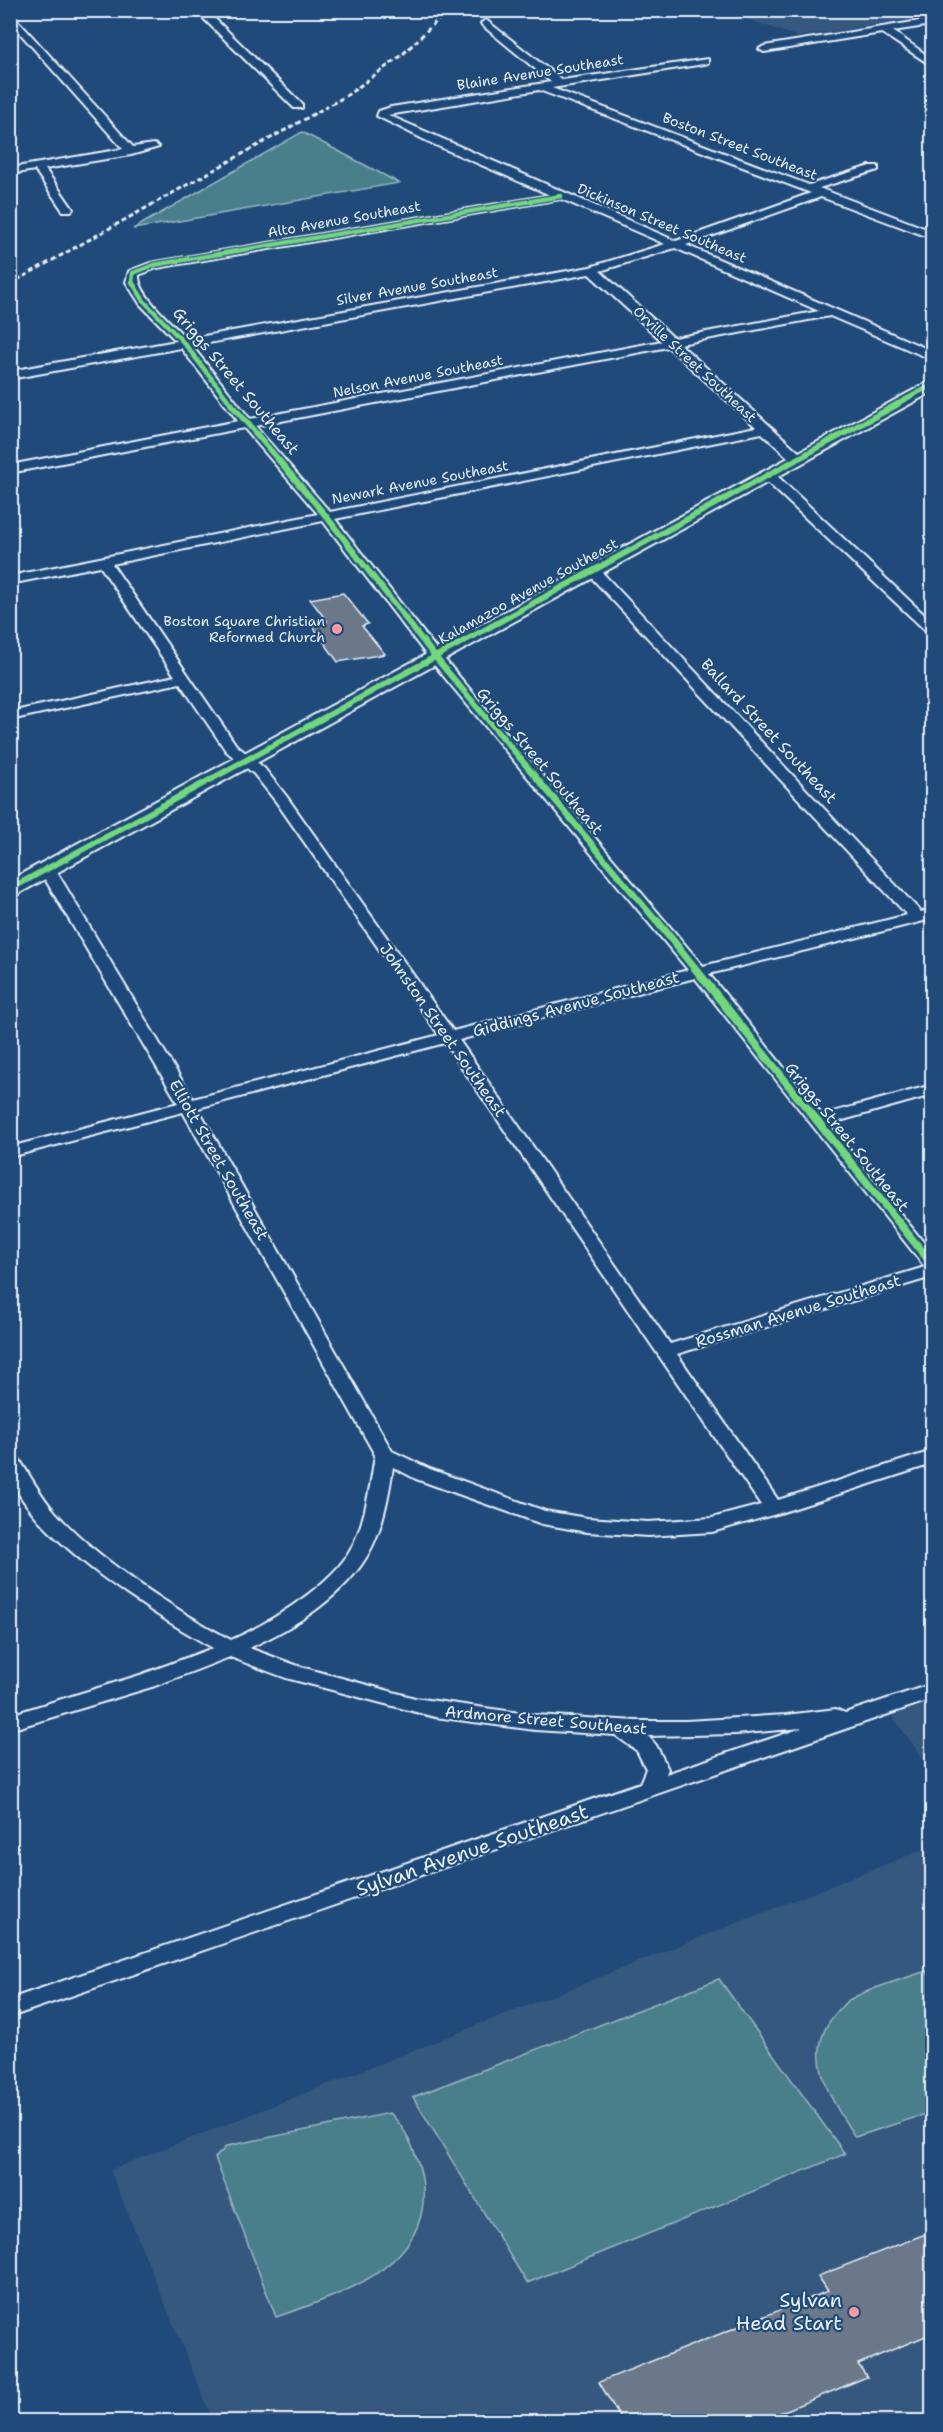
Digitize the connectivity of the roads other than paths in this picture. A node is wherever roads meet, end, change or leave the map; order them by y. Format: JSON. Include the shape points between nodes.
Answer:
{"nodes":[{"id":1,"x":200,"y":10,"type":"edge"},
{"id":2,"x":10,"y":15,"type":"edge"},
{"id":3,"x":933,"y":22,"type":"edge"},
{"id":4,"x":486,"y":23,"type":"dead end"},
{"id":5,"x":884,"y":30,"type":"junction"},
{"id":6,"x":764,"y":49,"type":"dead end"},
{"id":7,"x":704,"y":61,"type":"dead end"},
{"id":8,"x":933,"y":63,"type":"edge"},
{"id":9,"x":558,"y":82,"type":"junction"},
{"id":10,"x":537,"y":86,"type":"junction"},
{"id":11,"x":298,"y":106,"type":"dead end"},
{"id":12,"x":382,"y":114,"type":"joint"},
{"id":13,"x":154,"y":147,"type":"dead end"},
{"id":14,"x":131,"y":152,"type":"junction"},
{"id":15,"x":38,"y":167,"type":"junction"},
{"id":16,"x":874,"y":168,"type":"dead end"},
{"id":17,"x":10,"y":171,"type":"edge"},
{"id":18,"x":809,"y":188,"type":"junction"},
{"id":19,"x":821,"y":193,"type":"junction"},
{"id":20,"x":561,"y":196,"type":"junction"},
{"id":21,"x":67,"y":209,"type":"dead end"},
{"id":22,"x":933,"y":235,"type":"edge"},
{"id":23,"x":674,"y":245,"type":"junction"},
{"id":24,"x":592,"y":270,"type":"junction"},
{"id":25,"x":133,"y":273,"type":"joint"},
{"id":26,"x":830,"y":312,"type":"junction"},
{"id":27,"x":184,"y":343,"type":"junction"},
{"id":28,"x":674,"y":343,"type":"junction"},
{"id":29,"x":933,"y":355,"type":"edge"},
{"id":30,"x":10,"y":375,"type":"edge"},
{"id":31,"x":930,"y":390,"type":"edge"},
{"id":32,"x":247,"y":424,"type":"junction"},
{"id":33,"x":764,"y":429,"type":"junction"},
{"id":34,"x":797,"y":458,"type":"junction"},
{"id":35,"x":10,"y":469,"type":"edge"},
{"id":36,"x":768,"y":475,"type":"junction"},
{"id":37,"x":326,"y":516,"type":"junction"},
{"id":38,"x":103,"y":561,"type":"junction"},
{"id":39,"x":593,"y":570,"type":"junction"},
{"id":40,"x":10,"y":580,"type":"edge"},
{"id":41,"x":929,"y":622,"type":"edge"},
{"id":42,"x":436,"y":658,"type":"junction"},
{"id":43,"x":185,"y":678,"type":"junction"},
{"id":44,"x":10,"y":716,"type":"edge"},
{"id":45,"x":247,"y":761,"type":"junction"},
{"id":46,"x":47,"y":869,"type":"junction"},
{"id":47,"x":10,"y":889,"type":"edge"},
{"id":48,"x":925,"y":916,"type":"edge"},
{"id":49,"x":699,"y":972,"type":"junction"},
{"id":50,"x":449,"y":1037,"type":"junction"},
{"id":51,"x":933,"y":1090,"type":"edge"},
{"id":52,"x":188,"y":1105,"type":"junction"},
{"id":53,"x":817,"y":1122,"type":"junction"},
{"id":54,"x":10,"y":1152,"type":"edge"},
{"id":55,"x":933,"y":1264,"type":"edge"},
{"id":56,"x":933,"y":1271,"type":"edge"},
{"id":57,"x":664,"y":1352,"type":"junction"},
{"id":58,"x":385,"y":1455,"type":"junction"},
{"id":59,"x":933,"y":1457,"type":"edge"},
{"id":60,"x":13,"y":1473,"type":"edge"},
{"id":61,"x":773,"y":1508,"type":"junction"},
{"id":62,"x":233,"y":1649,"type":"junction"},
{"id":63,"x":933,"y":1691,"type":"edge"},
{"id":64,"x":875,"y":1711,"type":"junction"},
{"id":65,"x":10,"y":1723,"type":"edge"},
{"id":66,"x":621,"y":1729,"type":"junction"},
{"id":67,"x":649,"y":1789,"type":"junction"},
{"id":68,"x":10,"y":2008,"type":"edge"}],
"edges":[{"from":1,"to":11,"type":"street"},
{"from":2,"to":14,"type":"street"},
{"from":3,"to":5,"type":"street"},
{"from":4,"to":9,"type":"street"},
{"from":5,"to":6,"type":"street"},
{"from":5,"to":8,"type":"street"},
{"from":7,"to":9,"type":"street","name":"Blaine Avenue Southeast"},
{"from":9,"to":10,"type":"street","name":"Blaine Avenue Southeast"},
{"from":10,"to":12,"type":"street","name":"Blaine Avenue Southeast"},
{"from":10,"to":18,"type":"street","name":"Boston Street Southeast"},
{"from":12,"to":20,"type":"street","name":"Dickinson Street Southeast"},
{"from":13,"to":14,"type":"street"},
{"from":14,"to":15,"type":"street"},
{"from":15,"to":17,"type":"street"},
{"from":15,"to":21,"type":"street"},
{"from":16,"to":18,"type":"street"},
{"from":18,"to":19,"type":"street","name":"Boston Street Southeast"},
{"from":19,"to":22,"type":"street","name":"Boston Street Southeast"},
{"from":19,"to":23,"type":"street","name":"Silver Avenue Southeast"},
{"from":20,"to":23,"type":"street","name":"Dickinson Street Southeast"},
{"from":20,"to":25,"type":"street","name":"Alto Avenue Southeast","via":[[154,265]]},
{"from":23,"to":24,"type":"street","name":"Silver Avenue Southeast"},
{"from":23,"to":26,"type":"street","name":"Dickinson Street Southeast"},
{"from":24,"to":27,"type":"street","name":"Silver Avenue Southeast"},
{"from":24,"to":28,"type":"street","name":"Orville Street Southeast"},
{"from":25,"to":27,"type":"street","name":"Griggs Street Southeast","via":[[132,282],[144,301]]},
{"from":26,"to":28,"type":"street","name":"Nelson Avenue Southeast"},
{"from":26,"to":29,"type":"street","name":"Dickinson Street Southeast"},
{"from":27,"to":30,"type":"street","name":"Silver Avenue Southeast"},
{"from":27,"to":32,"type":"street","name":"Griggs Street Southeast"},
{"from":28,"to":32,"type":"street","name":"Nelson Avenue Southeast"},
{"from":28,"to":33,"type":"street","name":"Orville Street Southeast"},
{"from":31,"to":34,"type":"main road","name":"Kalamazoo Avenue Southeast"},
{"from":32,"to":35,"type":"street","name":"Nelson Avenue Southeast"},
{"from":32,"to":37,"type":"street","name":"Griggs Street Southeast"},
{"from":33,"to":34,"type":"street","name":"Orville Street Southeast"},
{"from":33,"to":37,"type":"street","name":"Newark Avenue Southeast"},
{"from":34,"to":36,"type":"main road","name":"Kalamazoo Avenue Southeast"},
{"from":36,"to":39,"type":"main road","name":"Kalamazoo Avenue Southeast"},
{"from":36,"to":41,"type":"street"},
{"from":37,"to":38,"type":"street","name":"Newark Avenue Southeast"},
{"from":37,"to":42,"type":"street","name":"Griggs Street Southeast"},
{"from":38,"to":40,"type":"street","name":"Newark Avenue Southeast"},
{"from":38,"to":43,"type":"street","name":"Johnston Street Southeast"},
{"from":39,"to":42,"type":"main road","name":"Kalamazoo Avenue Southeast"},
{"from":39,"to":48,"type":"street","name":"Ballard Street Southeast"},
{"from":42,"to":45,"type":"main road","name":"Kalamazoo Avenue Southeast"},
{"from":42,"to":49,"type":"street","name":"Griggs Street Southeast"},
{"from":43,"to":44,"type":"street"},
{"from":43,"to":45,"type":"street","name":"Johnston Street Southeast","via":[[231,748]]},
{"from":45,"to":46,"type":"main road","name":"Kalamazoo Avenue Southeast"},
{"from":45,"to":50,"type":"street","name":"Johnston Street Southeast","via":[[282,800]]},
{"from":46,"to":47,"type":"main road","name":"Kalamazoo Avenue Southeast"},
{"from":46,"to":52,"type":"street","name":"Elliott Street Southeast"},
{"from":48,"to":49,"type":"street","name":"Giddings Avenue Southeast"},
{"from":49,"to":50,"type":"street","name":"Giddings Avenue Southeast"},
{"from":49,"to":53,"type":"street","name":"Griggs Street Southeast"},
{"from":50,"to":52,"type":"street","name":"Giddings Avenue Southeast"},
{"from":50,"to":57,"type":"street","name":"Johnston Street Southeast"},
{"from":51,"to":53,"type":"street"},
{"from":52,"to":54,"type":"street","name":"Giddings Avenue Southeast"},
{"from":52,"to":58,"type":"street","name":"Elliott Street Southeast"},
{"from":53,"to":55,"type":"street","name":"Griggs Street Southeast"},
{"from":56,"to":57,"type":"street","name":"Rossman Avenue Southeast"},
{"from":57,"to":61,"type":"street","name":"Johnston Street Southeast"},
{"from":58,"to":61,"type":"street","via":[[423,1474],[542,1517],[587,1525],[648,1529],[712,1525]]},
{"from":58,"to":62,"type":"street","via":[[380,1494],[356,1558],[325,1593]]},
{"from":59,"to":61,"type":"street"},
{"from":60,"to":62,"type":"street","name":"Ardmore Street Southeast","via":[[66,1536],[105,1568]]},
{"from":62,"to":65,"type":"street"},
{"from":62,"to":66,"type":"street","name":"Ardmore Street Southeast","via":[[315,1678],[433,1710]]},
{"from":63,"to":64,"type":"street","name":"Sylvan Avenue Southeast"},
{"from":64,"to":66,"type":"street","name":"Ardmore Street Southeast","via":[[714,1729]]},
{"from":64,"to":67,"type":"street","name":"Sylvan Avenue Southeast"},
{"from":66,"to":67,"type":"street","via":[[642,1740],[651,1752],[657,1769]]},
{"from":67,"to":68,"type":"street","name":"Sylvan Avenue Southeast"}]}
